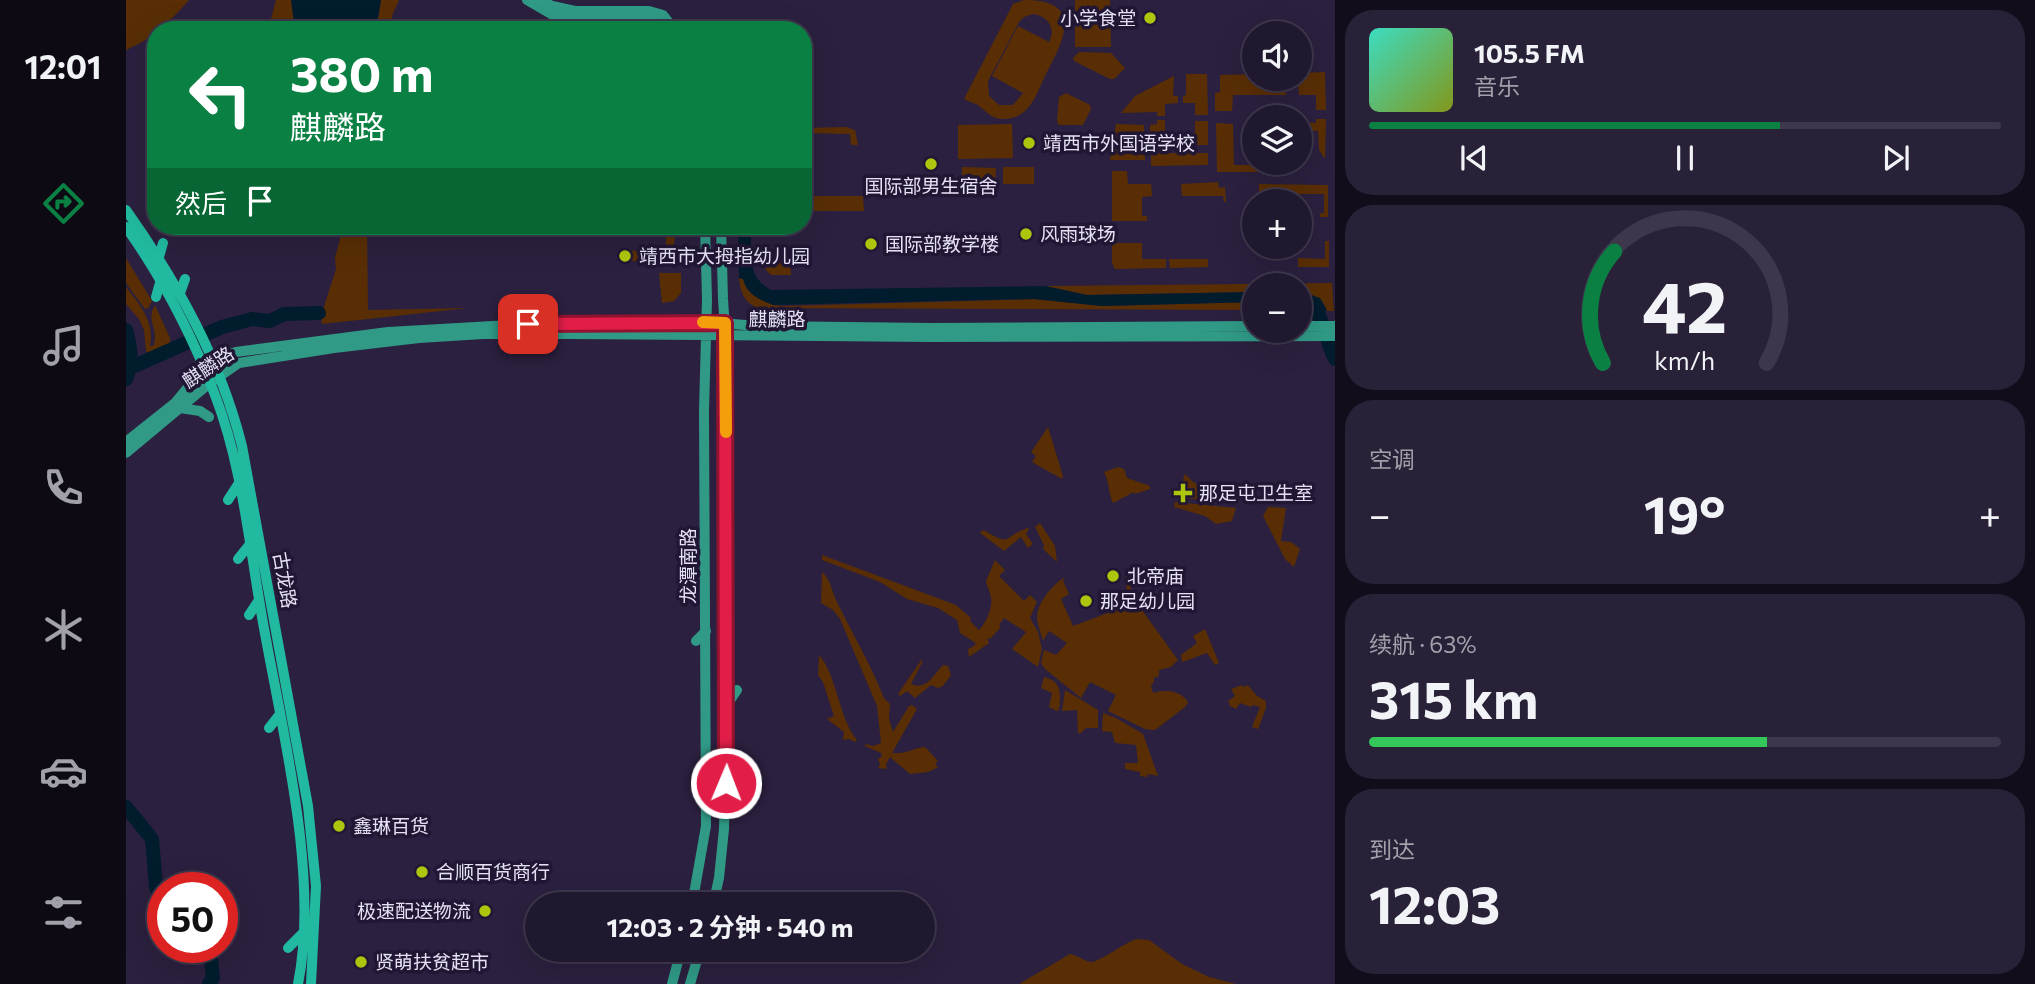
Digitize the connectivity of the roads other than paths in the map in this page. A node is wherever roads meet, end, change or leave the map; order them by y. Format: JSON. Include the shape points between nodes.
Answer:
{"nodes":[{"id":1,"x":527,"y":0,"type":"edge"},
{"id":2,"x":540,"y":0,"type":"edge"},
{"id":3,"x":656,"y":21,"type":"edge"},
{"id":4,"x":660,"y":21,"type":"edge"},
{"id":5,"x":126,"y":210,"type":"edge"},
{"id":6,"x":128,"y":234,"type":"edge"},
{"id":7,"x":705,"y":235,"type":"edge"},
{"id":8,"x":722,"y":235,"type":"edge"},
{"id":9,"x":163,"y":243,"type":"dead end"},
{"id":10,"x":159,"y":257,"type":"junction"},
{"id":11,"x":161,"y":279,"type":"junction"},
{"id":12,"x":185,"y":279,"type":"dead end"},
{"id":13,"x":180,"y":293,"type":"junction"},
{"id":14,"x":156,"y":297,"type":"dead end"},
{"id":15,"x":707,"y":322,"type":"junction"},
{"id":16,"x":725,"y":323,"type":"junction"},
{"id":17,"x":1242,"y":326,"type":"edge"},
{"id":18,"x":1335,"y":326,"type":"edge"},
{"id":19,"x":1312,"y":328,"type":"edge"},
{"id":20,"x":1242,"y":330,"type":"edge"},
{"id":21,"x":193,"y":331,"type":"junction"},
{"id":22,"x":1312,"y":331,"type":"edge"},
{"id":23,"x":706,"y":335,"type":"junction"},
{"id":24,"x":726,"y":335,"type":"junction"},
{"id":25,"x":1335,"y":336,"type":"edge"},
{"id":26,"x":214,"y":360,"type":"junction"},
{"id":27,"x":204,"y":368,"type":"junction"},
{"id":28,"x":220,"y":376,"type":"junction"},
{"id":29,"x":210,"y":383,"type":"junction"},
{"id":30,"x":180,"y":408,"type":"junction"},
{"id":31,"x":208,"y":417,"type":"dead end"},
{"id":32,"x":126,"y":442,"type":"edge"},
{"id":33,"x":126,"y":453,"type":"edge"},
{"id":34,"x":260,"y":481,"type":"dead end"},
{"id":35,"x":239,"y":484,"type":"junction"},
{"id":36,"x":251,"y":490,"type":"junction"},
{"id":37,"x":228,"y":500,"type":"dead end"},
{"id":38,"x":250,"y":544,"type":"junction"},
{"id":39,"x":238,"y":559,"type":"dead end"},
{"id":40,"x":282,"y":599,"type":"dead end"},
{"id":41,"x":259,"y":600,"type":"junction"},
{"id":42,"x":273,"y":608,"type":"junction"},
{"id":43,"x":249,"y":615,"type":"dead end"},
{"id":44,"x":706,"y":631,"type":"junction"},
{"id":45,"x":696,"y":641,"type":"dead end"},
{"id":46,"x":737,"y":690,"type":"dead end"},
{"id":47,"x":726,"y":706,"type":"junction"},
{"id":48,"x":280,"y":714,"type":"junction"},
{"id":49,"x":270,"y":728,"type":"dead end"},
{"id":50,"x":292,"y":788,"type":"junction"},
{"id":51,"x":281,"y":795,"type":"dead end"},
{"id":52,"x":694,"y":892,"type":"edge"},
{"id":53,"x":716,"y":892,"type":"edge"},
{"id":54,"x":303,"y":933,"type":"junction"},
{"id":55,"x":288,"y":948,"type":"dead end"},
{"id":56,"x":678,"y":962,"type":"edge"},
{"id":57,"x":696,"y":962,"type":"edge"},
{"id":58,"x":298,"y":984,"type":"edge"},
{"id":59,"x":311,"y":984,"type":"edge"},
{"id":60,"x":672,"y":984,"type":"edge"},
{"id":61,"x":690,"y":984,"type":"edge"}],
"edges":[{"from":1,"to":3,"type":"main road","via":[[562,17]]},
{"from":2,"to":4,"type":"main road","via":[[575,11],[631,9]]},
{"from":5,"to":10,"type":"main road","name":"古龙路"},
{"from":6,"to":11,"type":"main road","name":"古龙路"},
{"from":7,"to":15,"type":"main road","name":"龙潭南路"},
{"from":8,"to":16,"type":"main road","name":"龙潭南路"},
{"from":9,"to":10,"type":"main road"},
{"from":10,"to":13,"type":"main road","name":"古龙路"},
{"from":11,"to":14,"type":"main road"},
{"from":11,"to":21,"type":"main road","name":"古龙路"},
{"from":12,"to":13,"type":"main road"},
{"from":13,"to":21,"type":"main road","name":"古龙路"},
{"from":15,"to":16,"type":"main road","name":"麒麟路"},
{"from":15,"to":23,"type":"main road","name":"龙潭南路"},
{"from":15,"to":26,"type":"main road","name":"麒麟路","via":[[423,329],[241,351]]},
{"from":16,"to":17,"type":"main road","name":"麒麟路","via":[[932,328]]},
{"from":16,"to":24,"type":"main road","name":"龙潭南路"},
{"from":18,"to":19,"type":"main road","name":"麒麟路"},
{"from":20,"to":24,"type":"main road","name":"麒麟路"},
{"from":21,"to":26,"type":"main road","name":"古龙路","via":[[204,340]]},
{"from":21,"to":27,"type":"main road","name":"古龙路"},
{"from":22,"to":25,"type":"main road","name":"麒麟路"},
{"from":23,"to":24,"type":"main road","name":"麒麟路"},
{"from":23,"to":28,"type":"main road","name":"麒麟路","via":[[419,338],[246,361]]},
{"from":23,"to":44,"type":"main road","name":"龙潭南路"},
{"from":24,"to":47,"type":"main road","name":"龙潭南路"},
{"from":26,"to":27,"type":"main road","name":"麒麟路"},
{"from":26,"to":28,"type":"main road","name":"古龙路"},
{"from":27,"to":29,"type":"main road","name":"古龙路"},
{"from":27,"to":32,"type":"main road","name":"麒麟路","via":[[175,403]]},
{"from":28,"to":29,"type":"main road","name":"麒麟路"},
{"from":28,"to":36,"type":"main road","name":"古龙路"},
{"from":29,"to":30,"type":"main road","name":"麒麟路"},
{"from":29,"to":35,"type":"main road","name":"古龙路"},
{"from":30,"to":31,"type":"main road"},
{"from":30,"to":33,"type":"main road","name":"麒麟路"},
{"from":34,"to":36,"type":"main road"},
{"from":35,"to":37,"type":"main road"},
{"from":35,"to":38,"type":"main road","name":"古龙路"},
{"from":36,"to":42,"type":"main road","name":"古龙路"},
{"from":38,"to":39,"type":"main road"},
{"from":38,"to":41,"type":"main road","name":"古龙路"},
{"from":40,"to":42,"type":"main road"},
{"from":41,"to":43,"type":"main road"},
{"from":41,"to":48,"type":"main road","name":"古龙路"},
{"from":42,"to":59,"type":"main road","name":"古龙路","via":[[313,858],[316,897]]},
{"from":44,"to":45,"type":"main road"},
{"from":44,"to":52,"type":"main road","name":"龙潭南路","via":[[706,826]]},
{"from":46,"to":47,"type":"main road"},
{"from":47,"to":53,"type":"main road","name":"龙潭南路","via":[[724,829]]},
{"from":48,"to":49,"type":"main road"},
{"from":48,"to":50,"type":"main road","name":"古龙路"},
{"from":50,"to":51,"type":"main road"},
{"from":50,"to":54,"type":"main road","name":"古龙路"},
{"from":54,"to":55,"type":"main road"},
{"from":54,"to":58,"type":"main road","name":"古龙路"},
{"from":56,"to":60,"type":"main road"},
{"from":57,"to":61,"type":"main road"}]}
